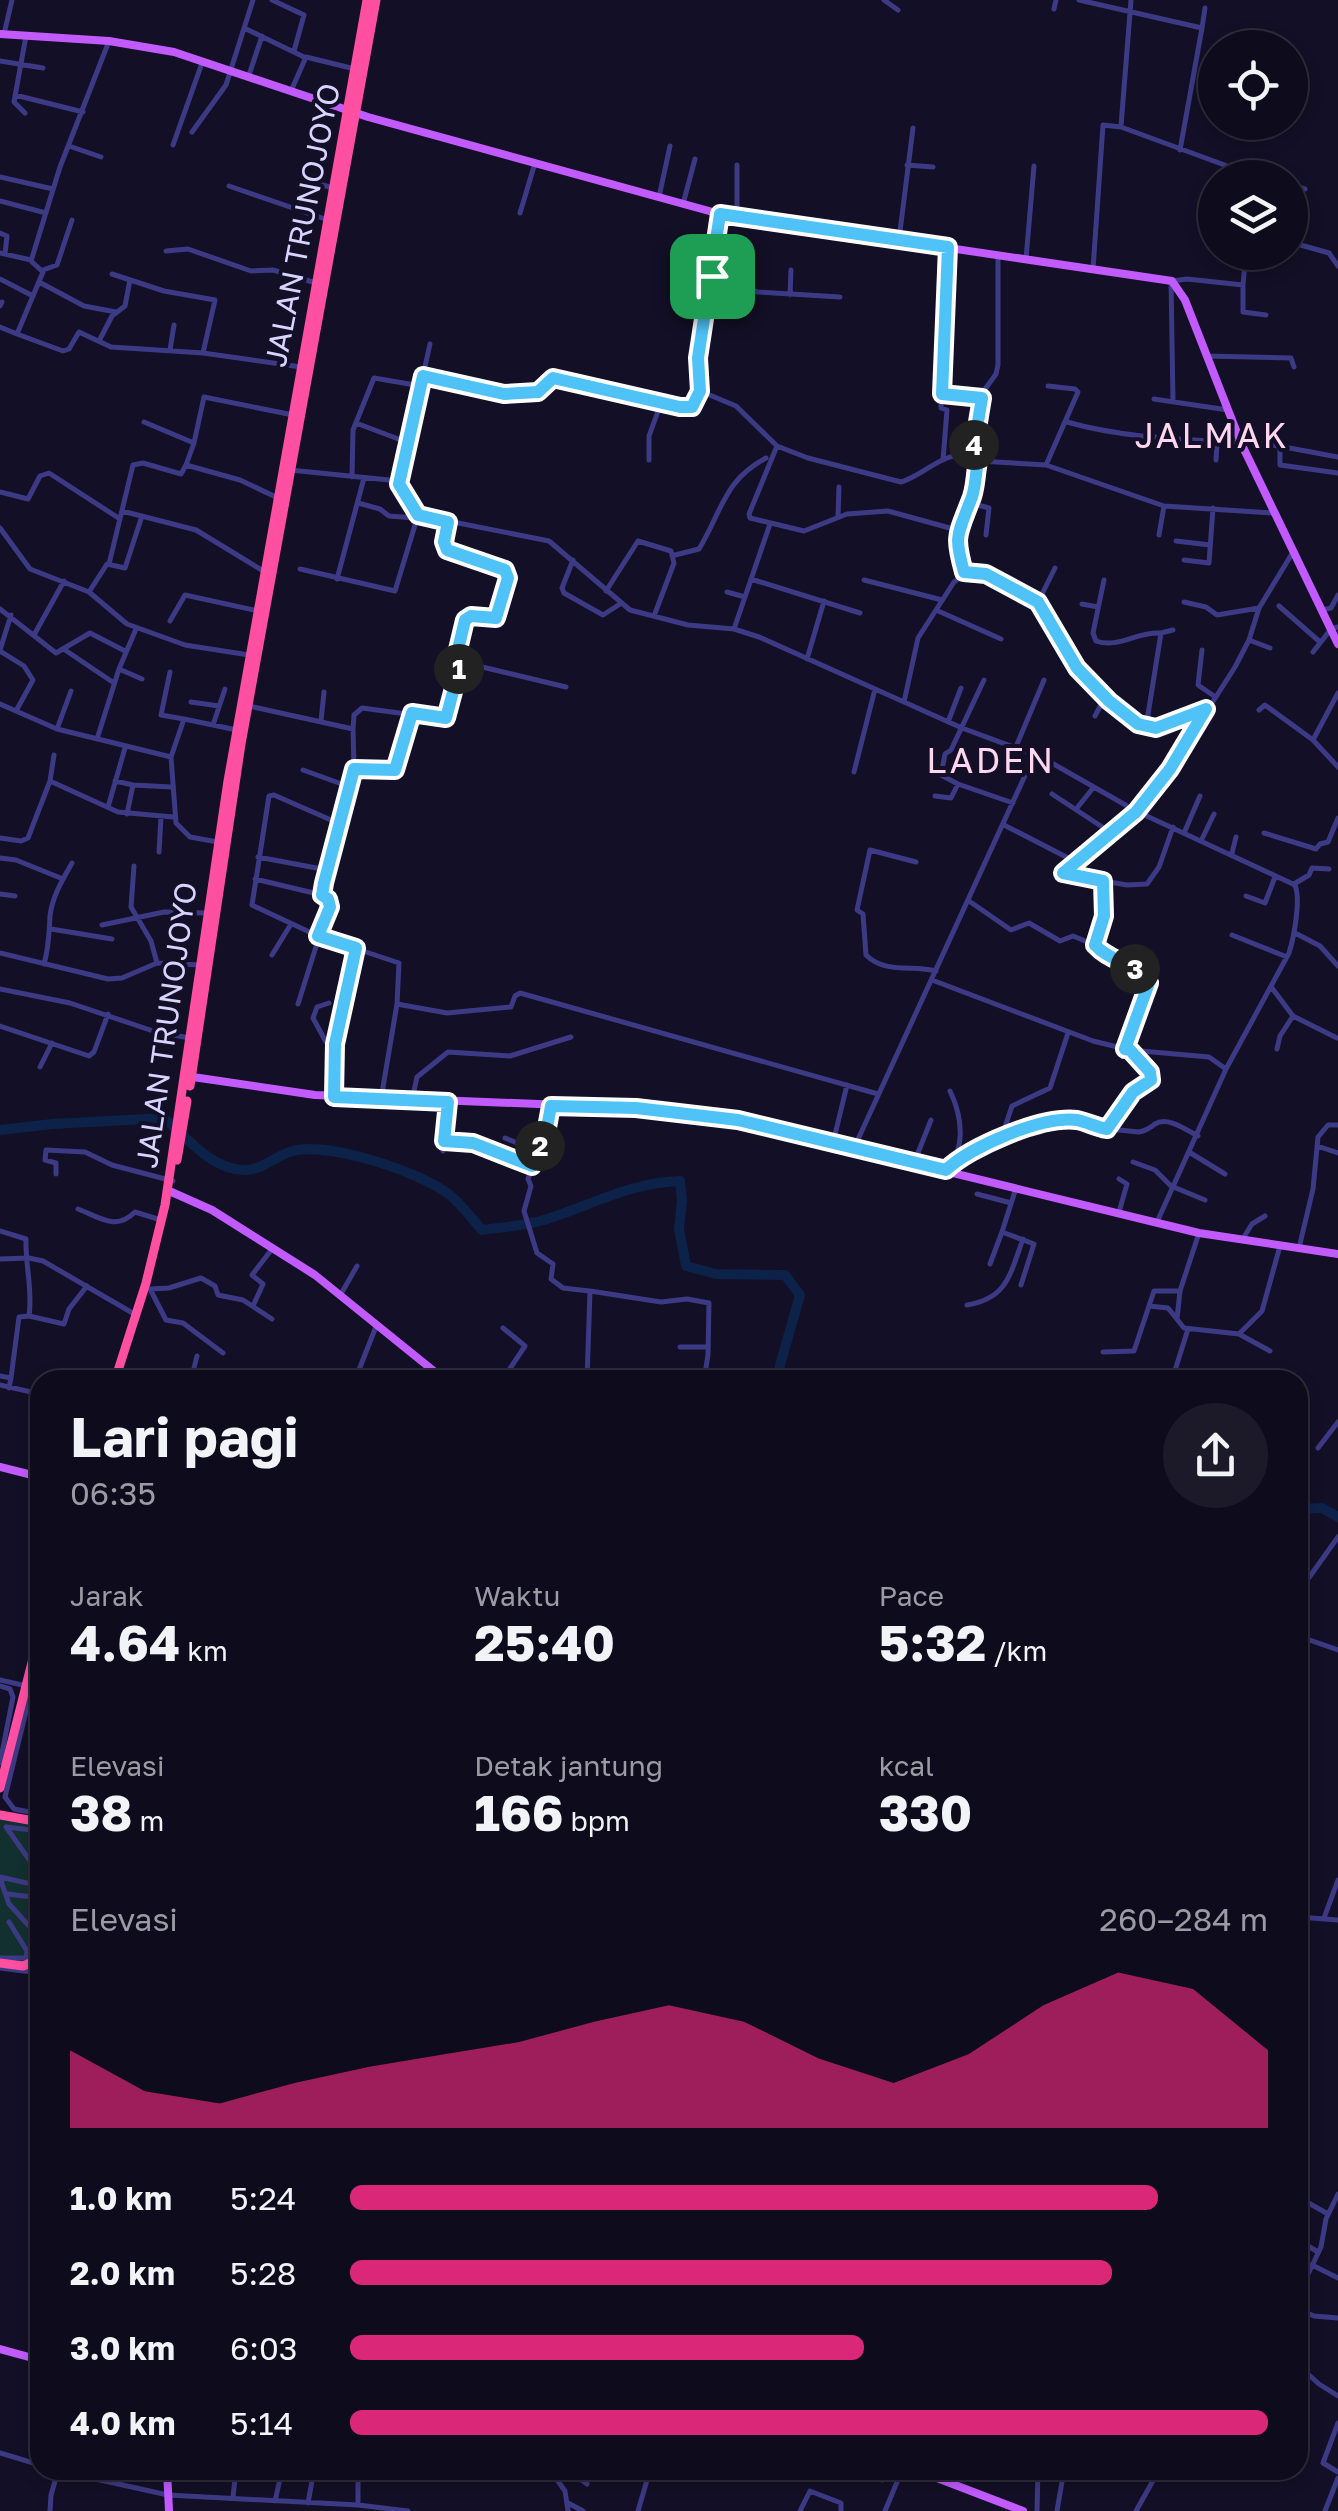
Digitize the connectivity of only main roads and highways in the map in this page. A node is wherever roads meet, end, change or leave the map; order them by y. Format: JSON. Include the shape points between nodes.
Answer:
{"nodes":[{"id":1,"x":367,"y":0,"type":"edge"},
{"id":2,"x":376,"y":0,"type":"edge"},
{"id":3,"x":2,"y":34,"type":"edge"},
{"id":4,"x":360,"y":70,"type":"junction"},
{"id":5,"x":351,"y":111,"type":"junction"},
{"id":6,"x":291,"y":470,"type":"junction"},
{"id":7,"x":1335,"y":628,"type":"edge"},
{"id":8,"x":1338,"y":644,"type":"edge"},
{"id":9,"x":244,"y":705,"type":"junction"},
{"id":10,"x":211,"y":914,"type":"junction"},
{"id":11,"x":192,"y":1077,"type":"junction"},
{"id":12,"x":170,"y":1186,"type":"junction"},
{"id":13,"x":1338,"y":1254,"type":"edge"},
{"id":14,"x":118,"y":1370,"type":"edge"},
{"id":15,"x":433,"y":1370,"type":"edge"},
{"id":16,"x":0,"y":1467,"type":"edge"},
{"id":17,"x":30,"y":1474,"type":"edge"},
{"id":18,"x":30,"y":1677,"type":"edge"},
{"id":19,"x":0,"y":1788,"type":"edge"},
{"id":20,"x":0,"y":1815,"type":"edge"},
{"id":21,"x":30,"y":1817,"type":"edge"},
{"id":22,"x":0,"y":1963,"type":"edge"},
{"id":23,"x":30,"y":1963,"type":"edge"},
{"id":24,"x":23,"y":1966,"type":"junction"},
{"id":25,"x":30,"y":1968,"type":"edge"},
{"id":26,"x":0,"y":2348,"type":"edge"},
{"id":27,"x":30,"y":2357,"type":"edge"},
{"id":28,"x":168,"y":2480,"type":"edge"},
{"id":29,"x":943,"y":2480,"type":"edge"},
{"id":30,"x":168,"y":2511,"type":"edge"},
{"id":31,"x":1024,"y":2511,"type":"edge"}],
"edges":[{"from":1,"to":4,"type":"highway","name":"JALAN TRUNOJOYO"},
{"from":2,"to":4,"type":"highway","name":"JALAN TRUNOJOYO"},
{"from":3,"to":5,"type":"main road","via":[[159,48]]},
{"from":4,"to":5,"type":"highway","name":"JALAN TRUNOJOYO"},
{"from":5,"to":6,"type":"highway","name":"JALAN TRUNOJOYO"},
{"from":5,"to":6,"type":"highway","name":"JALAN TRUNOJOYO","via":[[293,415]]},
{"from":5,"to":7,"type":"main road","via":[[720,214],[1171,281],[1272,513]]},
{"from":6,"to":9,"type":"highway","name":"JALAN TRUNOJOYO"},
{"from":6,"to":9,"type":"highway","name":"JALAN TRUNOJOYO","via":[[278,498]]},
{"from":7,"to":8,"type":"main road"},
{"from":9,"to":10,"type":"highway","name":"JALAN TRUNOJOYO"},
{"from":9,"to":10,"type":"highway","name":"JALAN TRUNOJOYO"},
{"from":10,"to":11,"type":"highway","name":"JALAN TRUNOJOYO"},
{"from":11,"to":12,"type":"highway","name":"JALAN TRUNOJOYO"},
{"from":11,"to":13,"type":"main road","via":[[334,1097],[694,1113],[1199,1233]]},
{"from":12,"to":14,"type":"highway","name":"JALAN TRUNOJOYO"},
{"from":12,"to":15,"type":"main road","via":[[341,1294]]},
{"from":16,"to":17,"type":"main road"},
{"from":18,"to":19,"type":"highway"},
{"from":20,"to":21,"type":"highway"},
{"from":22,"to":24,"type":"highway"},
{"from":23,"to":24,"type":"highway"},
{"from":24,"to":25,"type":"main road"},
{"from":26,"to":27,"type":"main road"},
{"from":28,"to":30,"type":"main road"},
{"from":29,"to":31,"type":"main road"}]}
